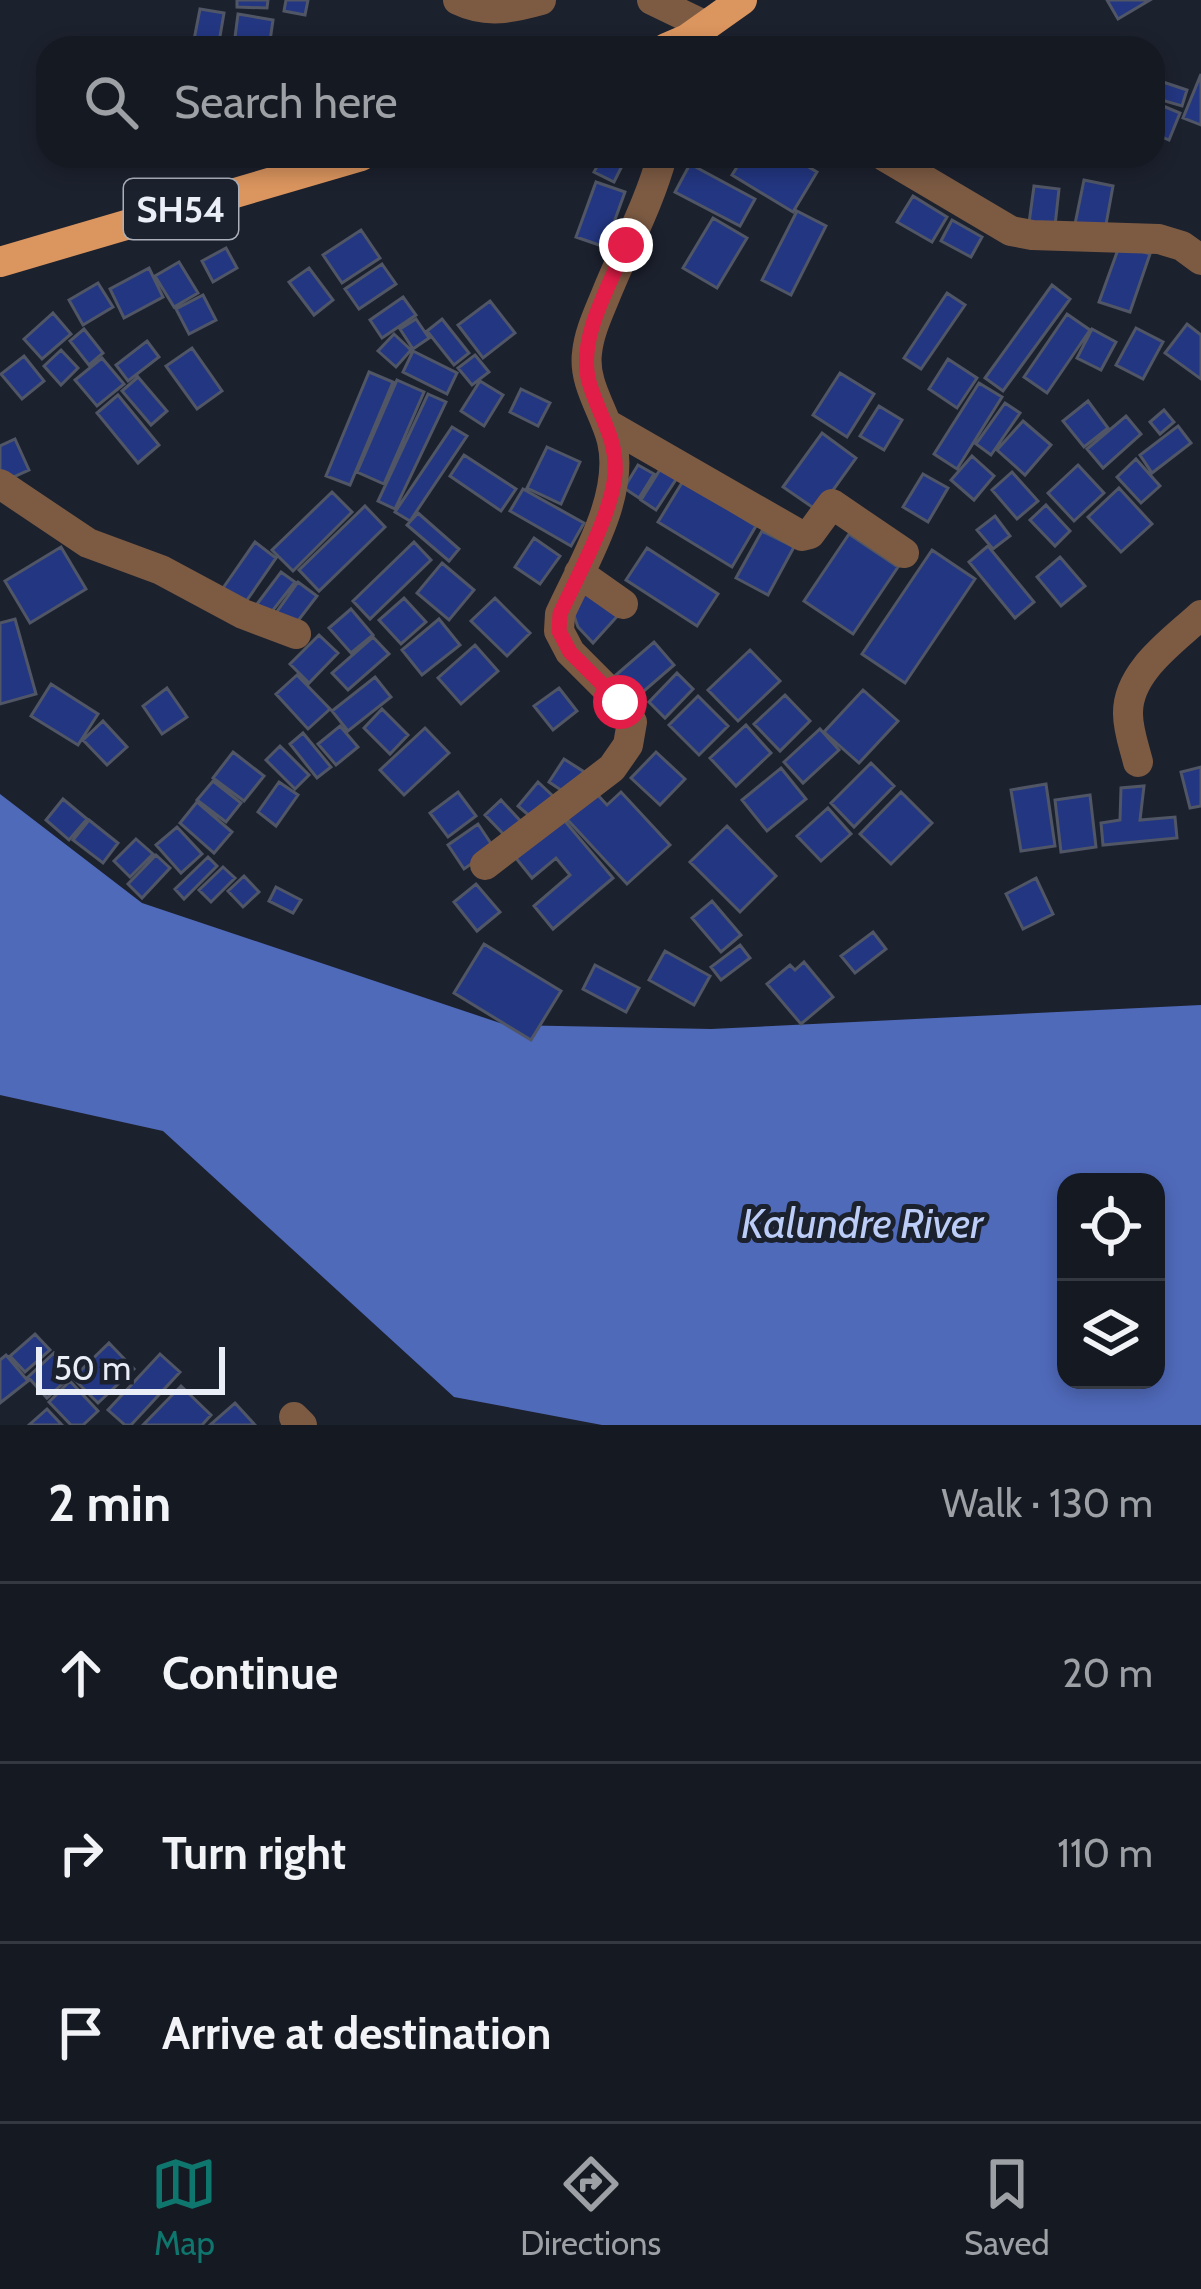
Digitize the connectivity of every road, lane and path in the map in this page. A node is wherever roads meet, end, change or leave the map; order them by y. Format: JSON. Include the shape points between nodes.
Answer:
{"nodes":[{"id":1,"x":458,"y":0,"type":"edge"},
{"id":2,"x":541,"y":0,"type":"edge"},
{"id":3,"x":652,"y":0,"type":"edge"},
{"id":4,"x":742,"y":0,"type":"edge"},
{"id":5,"x":683,"y":36,"type":"edge"},
{"id":6,"x":692,"y":36,"type":"edge"},
{"id":7,"x":320,"y":168,"type":"edge"},
{"id":8,"x":657,"y":168,"type":"edge"},
{"id":9,"x":904,"y":168,"type":"edge"},
{"id":10,"x":1201,"y":260,"type":"edge"},
{"id":11,"x":0,"y":262,"type":"edge"},
{"id":12,"x":608,"y":424,"type":"junction"},
{"id":13,"x":0,"y":484,"type":"edge"},
{"id":14,"x":904,"y":553,"type":"dead end"},
{"id":15,"x":579,"y":573,"type":"junction"},
{"id":16,"x":623,"y":604,"type":"dead end"},
{"id":17,"x":1201,"y":615,"type":"edge"},
{"id":18,"x":296,"y":634,"type":"dead end"},
{"id":19,"x":1138,"y":762,"type":"dead end"},
{"id":20,"x":485,"y":865,"type":"dead end"}],
"edges":[{"from":1,"to":2,"type":"street","via":[[504,11]]},
{"from":3,"to":5,"type":"street"},
{"from":4,"to":6,"type":"main road"},
{"from":7,"to":11,"type":"main road","number":"SH54"},
{"from":8,"to":12,"type":"street","via":[[586,355]]},
{"from":9,"to":10,"type":"street","via":[[1011,231],[1159,239]]},
{"from":12,"to":14,"type":"street","via":[[802,536],[832,504]]},
{"from":12,"to":15,"type":"street","via":[[613,487]]},
{"from":13,"to":18,"type":"street","via":[[88,543]]},
{"from":15,"to":16,"type":"street"},
{"from":15,"to":20,"type":"street","via":[[559,631],[620,702],[632,722],[628,745],[612,768]]},
{"from":17,"to":19,"type":"street","via":[[1150,663],[1128,700]]}]}
